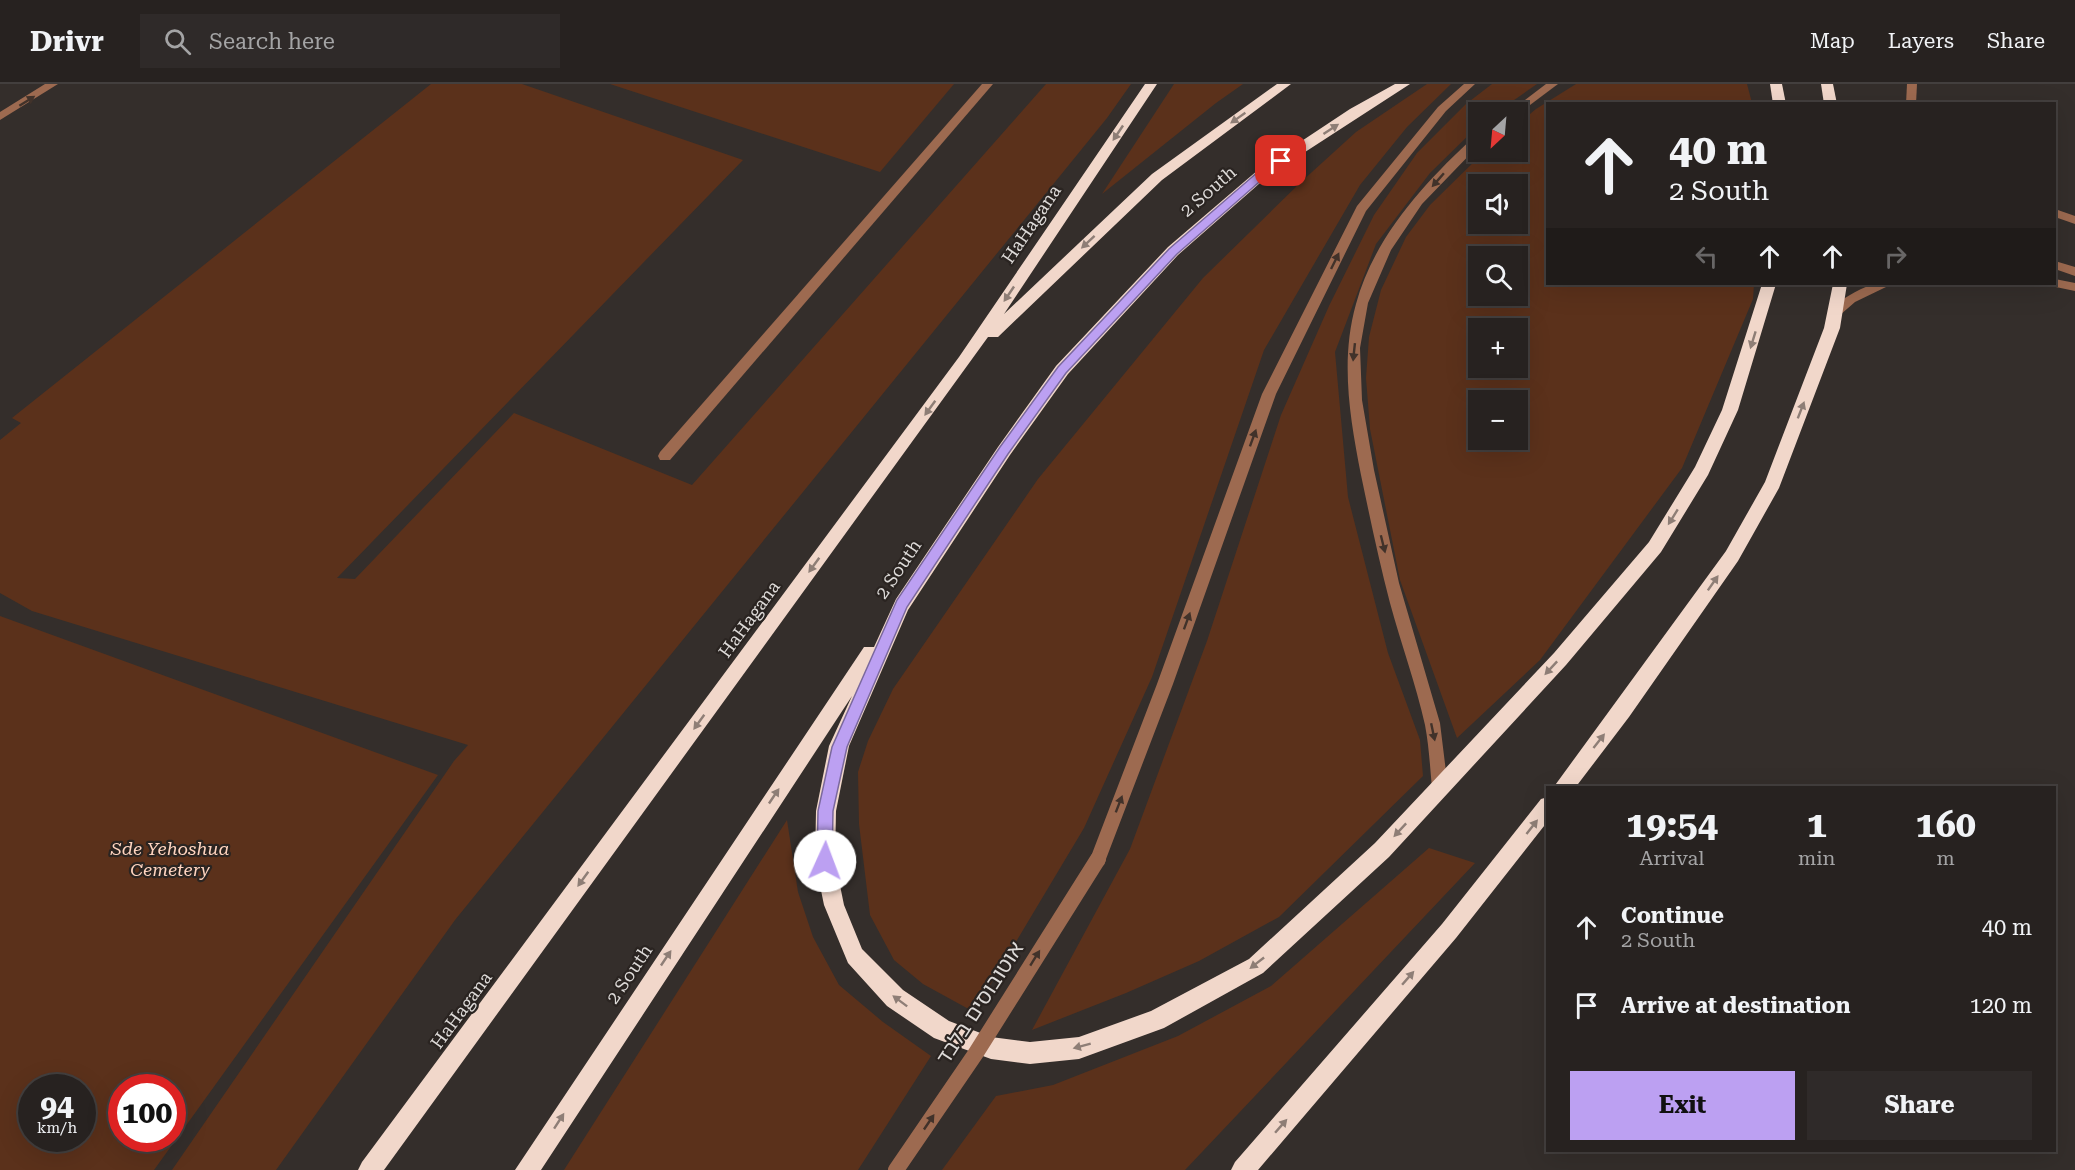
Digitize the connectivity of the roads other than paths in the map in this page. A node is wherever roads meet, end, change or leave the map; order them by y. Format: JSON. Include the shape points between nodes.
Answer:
{"nodes":[{"id":1,"x":53,"y":84,"type":"edge"},
{"id":2,"x":988,"y":84,"type":"edge"},
{"id":3,"x":1150,"y":84,"type":"edge"},
{"id":4,"x":1286,"y":84,"type":"edge"},
{"id":5,"x":1404,"y":84,"type":"edge"},
{"id":6,"x":1470,"y":84,"type":"edge"},
{"id":7,"x":1553,"y":84,"type":"edge"},
{"id":8,"x":1776,"y":84,"type":"edge"},
{"id":9,"x":1827,"y":84,"type":"edge"},
{"id":10,"x":1912,"y":84,"type":"edge"},
{"id":11,"x":1528,"y":102,"type":"edge"},
{"id":12,"x":1780,"y":102,"type":"edge"},
{"id":13,"x":1832,"y":102,"type":"edge"},
{"id":14,"x":1911,"y":102,"type":"edge"},
{"id":15,"x":0,"y":117,"type":"edge"},
{"id":16,"x":1468,"y":150,"type":"edge"},
{"id":17,"x":2056,"y":213,"type":"edge"},
{"id":18,"x":2075,"y":219,"type":"edge"},
{"id":19,"x":2056,"y":265,"type":"edge"},
{"id":20,"x":2075,"y":272,"type":"edge"},
{"id":21,"x":2056,"y":283,"type":"edge"},
{"id":22,"x":1769,"y":285,"type":"edge"},
{"id":23,"x":1840,"y":285,"type":"edge"},
{"id":24,"x":1880,"y":285,"type":"edge"},
{"id":25,"x":2075,"y":287,"type":"edge"},
{"id":26,"x":1836,"y":312,"type":"junction"},
{"id":27,"x":964,"y":361,"type":"junction"},
{"id":28,"x":665,"y":456,"type":"dead end"},
{"id":29,"x":902,"y":604,"type":"junction"},
{"id":30,"x":1565,"y":786,"type":"edge"},
{"id":31,"x":1440,"y":788,"type":"junction"},
{"id":32,"x":1546,"y":809,"type":"edge"},
{"id":33,"x":370,"y":1170,"type":"edge"},
{"id":34,"x":527,"y":1170,"type":"edge"},
{"id":35,"x":896,"y":1170,"type":"edge"},
{"id":36,"x":1243,"y":1170,"type":"edge"}],
"edges":[{"from":15,"to":1,"type":"street","one_way":true},
{"from":2,"to":28,"type":"street"},
{"from":3,"to":27,"type":"highway","name":"HaHagana","one_way":true},
{"from":4,"to":27,"type":"highway","one_way":true,"via":[[1157,177]]},
{"from":29,"to":5,"type":"highway","name":"2 South","one_way":true,"via":[[1062,370],[1173,251],[1263,173]]},
{"from":35,"to":6,"type":"street","name":"אוטובוסים בלבד","one_way":true,"bridge":true,"via":[[976,1053],[1098,859],[1269,394],[1361,209],[1442,109]]},
{"from":7,"to":11,"type":"street"},
{"from":8,"to":12,"type":"highway"},
{"from":9,"to":13,"type":"highway"},
{"from":10,"to":14,"type":"street"},
{"from":16,"to":31,"type":"street","one_way":true,"via":[[1419,202],[1382,256],[1356,328],[1353,364],[1356,415],[1377,520],[1435,738]]},
{"from":17,"to":18,"type":"street"},
{"from":19,"to":20,"type":"street"},
{"from":21,"to":25,"type":"street"},
{"from":22,"to":31,"type":"highway","one_way":true,"via":[[1731,410],[1702,470],[1655,547],[1560,658]]},
{"from":23,"to":26,"type":"highway"},
{"from":24,"to":26,"type":"street","via":[[1851,298]]},
{"from":30,"to":26,"type":"highway","one_way":true,"via":[[1732,556],[1773,483]]},
{"from":27,"to":33,"type":"highway","name":"HaHagana","one_way":true},
{"from":31,"to":29,"type":"highway","one_way":true,"via":[[1382,850],[1256,966],[1156,1020],[1079,1048],[1030,1053],[991,1048],[942,1030],[895,998],[855,956],[834,905],[825,861],[826,811],[839,747]]},
{"from":34,"to":29,"type":"highway","name":"2 South","one_way":true},
{"from":36,"to":32,"type":"highway","one_way":true,"via":[[1449,931]]}]}
